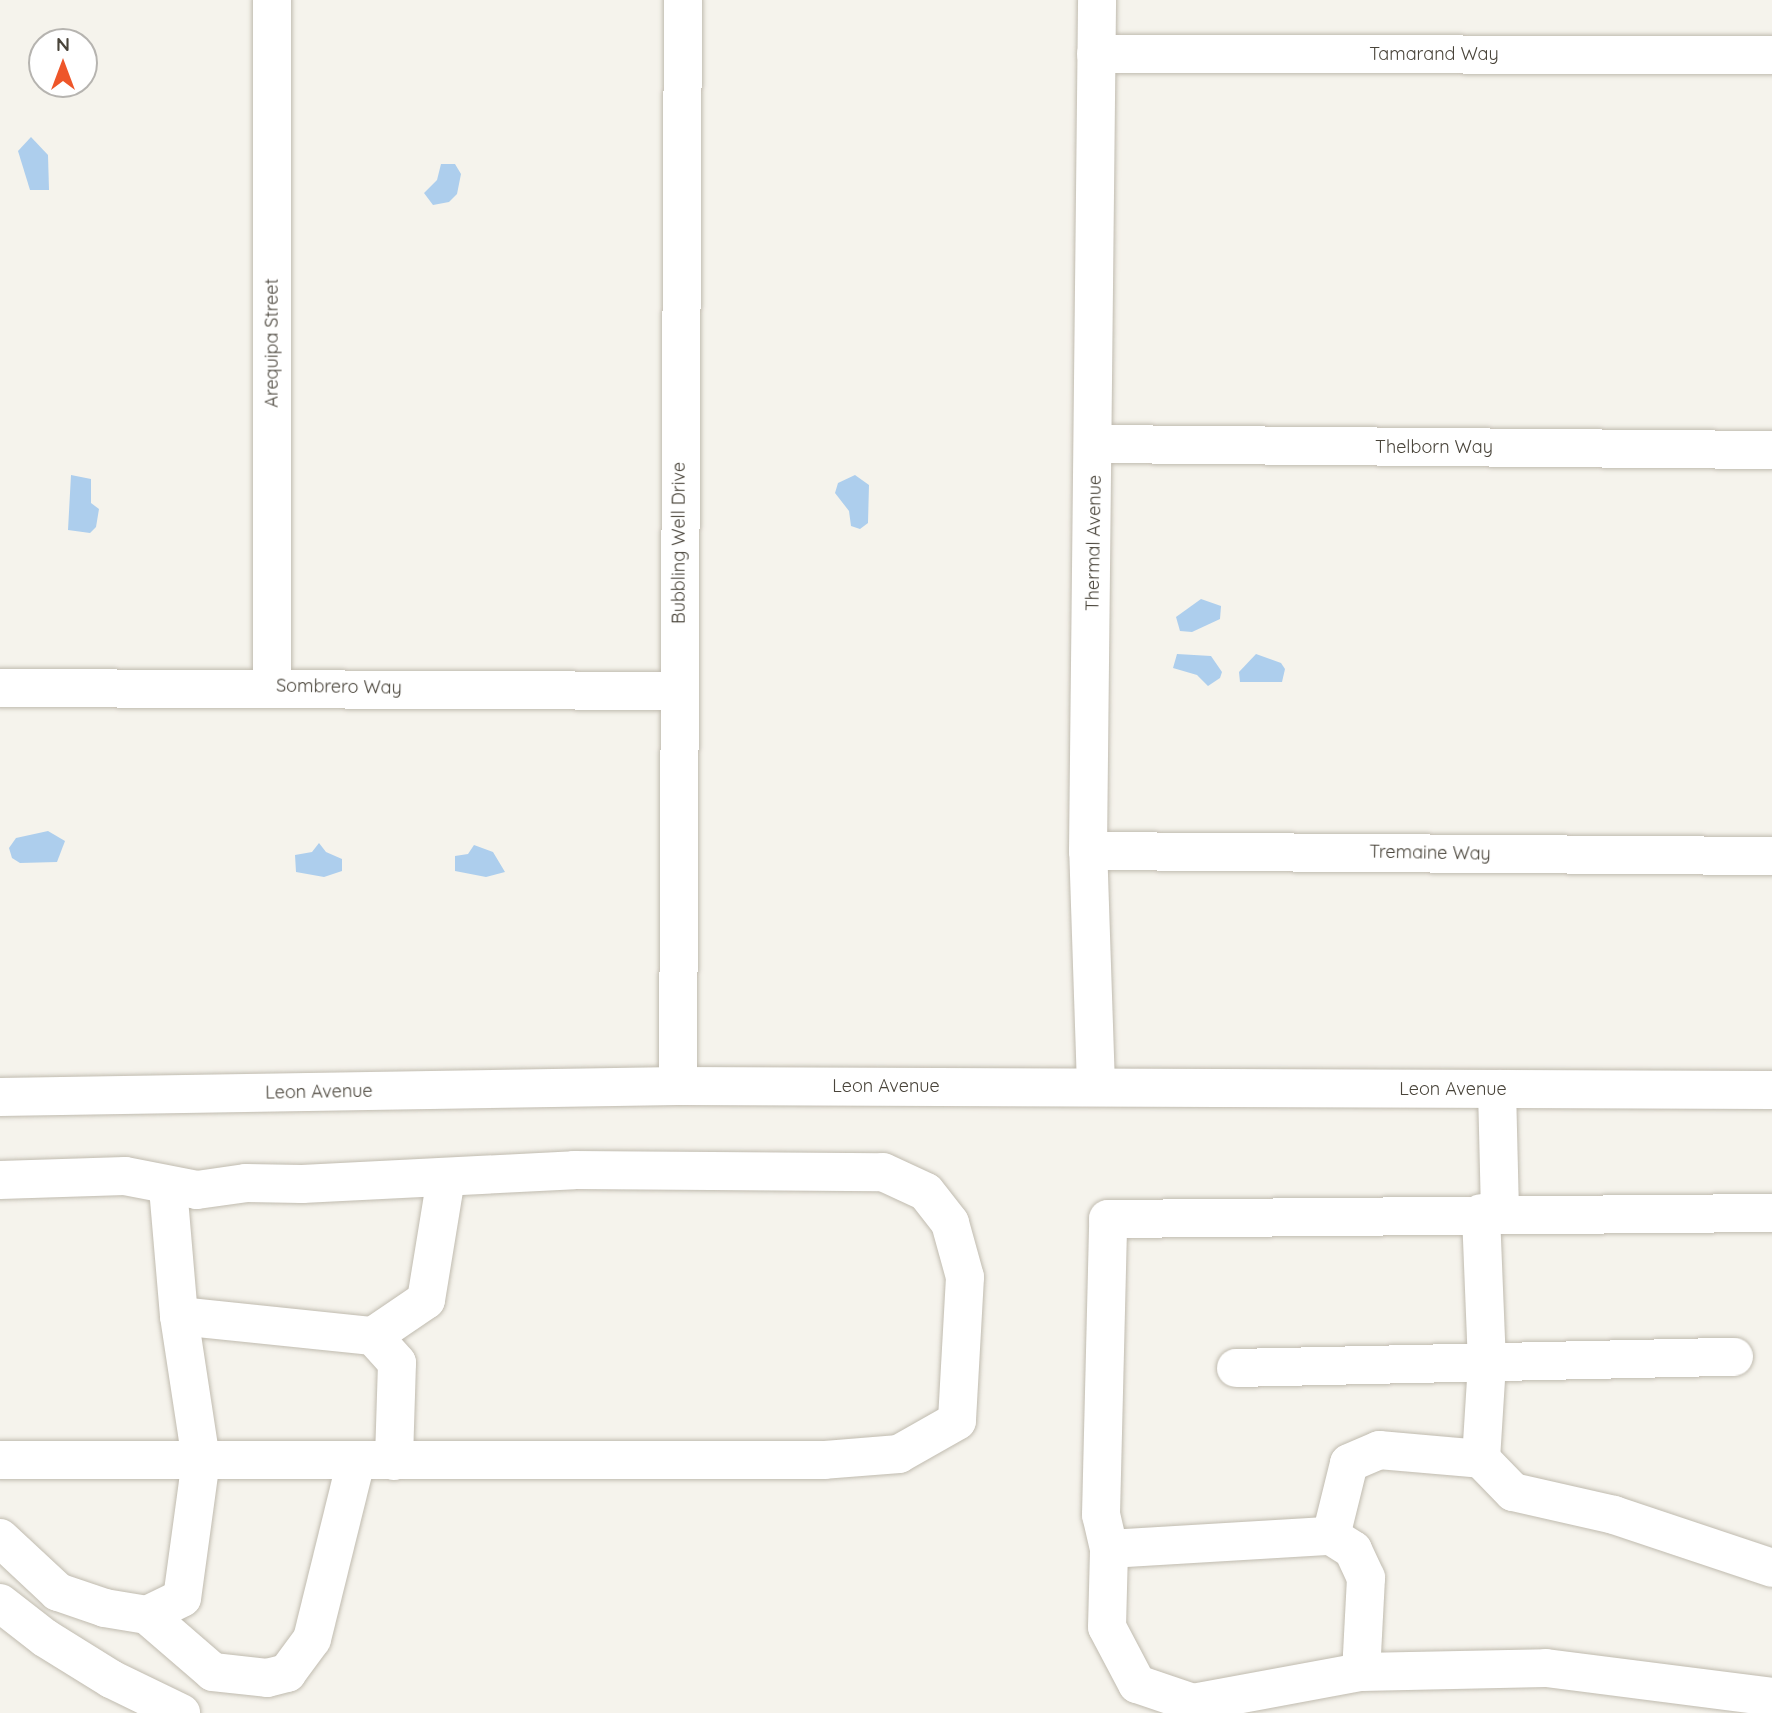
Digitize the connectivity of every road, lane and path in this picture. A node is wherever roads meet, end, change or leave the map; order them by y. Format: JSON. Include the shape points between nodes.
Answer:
{"nodes":[{"id":1,"x":272,"y":0,"type":"edge"},
{"id":2,"x":683,"y":0,"type":"edge"},
{"id":3,"x":1097,"y":0,"type":"edge"},
{"id":4,"x":1096,"y":54,"type":"junction"},
{"id":5,"x":1772,"y":55,"type":"edge"},
{"id":6,"x":1096,"y":444,"type":"junction"},
{"id":7,"x":1772,"y":450,"type":"edge"},
{"id":8,"x":272,"y":686,"type":"junction"},
{"id":9,"x":0,"y":688,"type":"edge"},
{"id":10,"x":678,"y":691,"type":"junction"},
{"id":11,"x":1088,"y":851,"type":"junction"},
{"id":12,"x":1772,"y":856,"type":"edge"},
{"id":13,"x":678,"y":1086,"type":"junction"},
{"id":14,"x":1096,"y":1086,"type":"junction"},
{"id":15,"x":1497,"y":1089,"type":"junction"},
{"id":16,"x":1772,"y":1090,"type":"edge"},
{"id":17,"x":0,"y":1097,"type":"edge"},
{"id":18,"x":446,"y":1178,"type":"junction"},
{"id":19,"x":0,"y":1180,"type":"edge"},
{"id":20,"x":168,"y":1187,"type":"junction"},
{"id":21,"x":1490,"y":1213,"type":"junction"},
{"id":22,"x":1772,"y":1213,"type":"edge"},
{"id":23,"x":179,"y":1316,"type":"junction"},
{"id":24,"x":373,"y":1336,"type":"junction"},
{"id":25,"x":1734,"y":1357,"type":"dead end"},
{"id":26,"x":1487,"y":1364,"type":"junction"},
{"id":27,"x":1236,"y":1368,"type":"dead end"},
{"id":28,"x":1481,"y":1458,"type":"junction"},
{"id":29,"x":0,"y":1460,"type":"edge"},
{"id":30,"x":201,"y":1460,"type":"junction"},
{"id":31,"x":356,"y":1461,"type":"junction"},
{"id":32,"x":394,"y":1461,"type":"junction"},
{"id":33,"x":1331,"y":1536,"type":"junction"},
{"id":34,"x":0,"y":1538,"type":"edge"},
{"id":35,"x":1109,"y":1549,"type":"junction"},
{"id":36,"x":1772,"y":1568,"type":"edge"},
{"id":37,"x":0,"y":1603,"type":"edge"},
{"id":38,"x":147,"y":1615,"type":"junction"},
{"id":39,"x":1361,"y":1672,"type":"junction"},
{"id":40,"x":1772,"y":1697,"type":"edge"},
{"id":41,"x":1190,"y":1708,"type":"edge"},
{"id":42,"x":181,"y":1713,"type":"edge"}],
"edges":[{"from":1,"to":8,"type":"street","name":"Arequipa Street"},
{"from":2,"to":10,"type":"street","name":"Bubbling Well Drive"},
{"from":3,"to":4,"type":"street","name":"Thermal Avenue"},
{"from":4,"to":5,"type":"street","name":"Tamarand Way"},
{"from":4,"to":6,"type":"street","name":"Thermal Avenue"},
{"from":6,"to":7,"type":"street","name":"Thelborn Way"},
{"from":6,"to":11,"type":"street","name":"Thermal Avenue"},
{"from":8,"to":9,"type":"street","name":"Sombrero Way"},
{"from":8,"to":10,"type":"street","name":"Sombrero Way"},
{"from":10,"to":13,"type":"street","name":"Bubbling Well Drive"},
{"from":11,"to":12,"type":"street","name":"Tremaine Way"},
{"from":11,"to":14,"type":"street","name":"Thermal Avenue"},
{"from":13,"to":14,"type":"street","name":"Leon Avenue"},
{"from":13,"to":17,"type":"street","name":"Leon Avenue"},
{"from":14,"to":15,"type":"street","name":"Leon Avenue"},
{"from":15,"to":16,"type":"street","name":"Leon Avenue"},
{"from":15,"to":21,"type":"street"},
{"from":18,"to":20,"type":"street","via":[[246,1182],[197,1190]]},
{"from":18,"to":24,"type":"street","via":[[426,1300]]},
{"from":18,"to":32,"type":"street","via":[[574,1170],[883,1172],[904,1178],[926,1192],[950,1223],[965,1277],[957,1421],[899,1454],[837,1459]]},
{"from":19,"to":20,"type":"street","via":[[125,1176]]},
{"from":20,"to":23,"type":"street"},
{"from":21,"to":22,"type":"street"},
{"from":21,"to":26,"type":"street"},
{"from":21,"to":35,"type":"street","via":[[1108,1219],[1101,1515]]},
{"from":23,"to":24,"type":"street"},
{"from":23,"to":30,"type":"street"},
{"from":24,"to":32,"type":"street","via":[[397,1363]]},
{"from":25,"to":26,"type":"street"},
{"from":26,"to":27,"type":"street"},
{"from":26,"to":28,"type":"street"},
{"from":28,"to":33,"type":"street","via":[[1379,1450],[1349,1463]]},
{"from":28,"to":36,"type":"street","via":[[1513,1492],[1614,1515]]},
{"from":29,"to":30,"type":"street"},
{"from":30,"to":31,"type":"street"},
{"from":30,"to":38,"type":"street","via":[[182,1598]]},
{"from":31,"to":32,"type":"street"},
{"from":31,"to":38,"type":"street","via":[[312,1639],[287,1673],[267,1678],[213,1672]]},
{"from":33,"to":35,"type":"street"},
{"from":33,"to":39,"type":"street","via":[[1353,1550],[1366,1578]]},
{"from":34,"to":38,"type":"street","via":[[58,1592],[105,1608]]},
{"from":35,"to":41,"type":"street","via":[[1107,1627],[1119,1655],[1137,1684]]},
{"from":37,"to":42,"type":"street","via":[[46,1639],[111,1679]]},
{"from":39,"to":40,"type":"street","via":[[1546,1668]]},
{"from":39,"to":41,"type":"street"}]}
